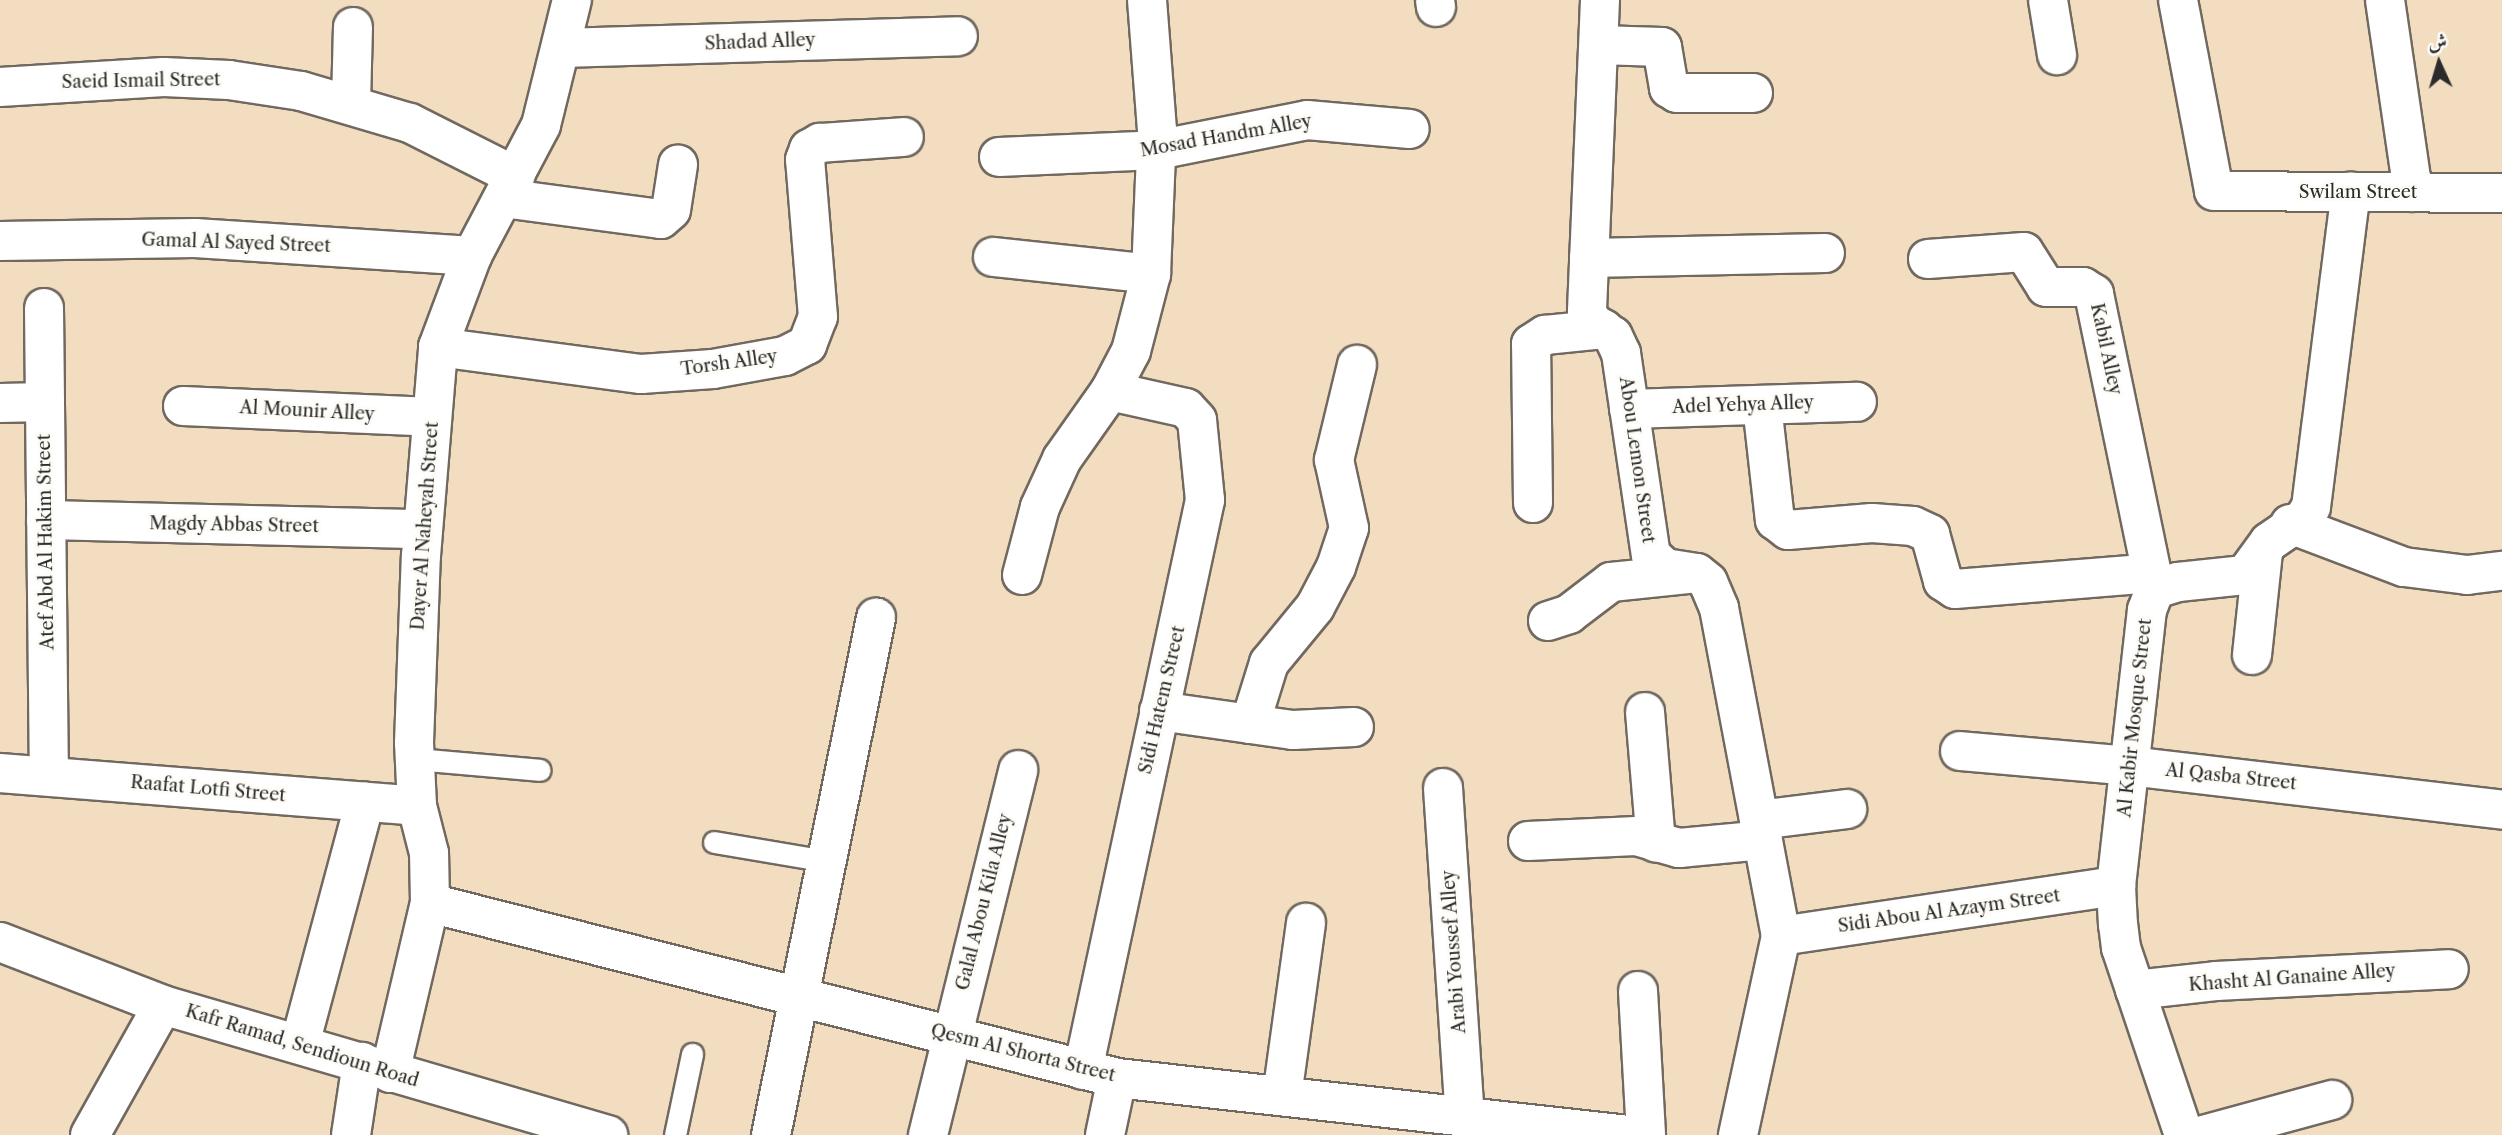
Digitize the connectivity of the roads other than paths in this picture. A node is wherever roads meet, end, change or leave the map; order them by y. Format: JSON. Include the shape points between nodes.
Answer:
{"nodes":[{"id":1,"x":572,"y":0,"type":"edge"},
{"id":2,"x":1147,"y":0,"type":"edge"},
{"id":3,"x":1600,"y":0,"type":"edge"},
{"id":4,"x":2048,"y":0,"type":"edge"},
{"id":5,"x":2178,"y":0,"type":"edge"},
{"id":6,"x":2385,"y":0,"type":"edge"},
{"id":7,"x":353,"y":27,"type":"dead end"},
{"id":8,"x":958,"y":36,"type":"dead end"},
{"id":9,"x":1598,"y":45,"type":"junction"},
{"id":10,"x":563,"y":48,"type":"junction"},
{"id":11,"x":2057,"y":55,"type":"dead end"},
{"id":12,"x":0,"y":87,"type":"edge"},
{"id":13,"x":1753,"y":93,"type":"dead end"},
{"id":14,"x":351,"y":103,"type":"junction"},
{"id":15,"x":1410,"y":128,"type":"dead end"},
{"id":16,"x":904,"y":137,"type":"dead end"},
{"id":17,"x":1157,"y":150,"type":"junction"},
{"id":18,"x":999,"y":157,"type":"dead end"},
{"id":19,"x":678,"y":165,"type":"dead end"},
{"id":20,"x":509,"y":187,"type":"junction"},
{"id":21,"x":2351,"y":192,"type":"junction"},
{"id":22,"x":2413,"y":192,"type":"junction"},
{"id":23,"x":2502,"y":193,"type":"edge"},
{"id":24,"x":0,"y":241,"type":"edge"},
{"id":25,"x":1825,"y":253,"type":"dead end"},
{"id":26,"x":472,"y":256,"type":"junction"},
{"id":27,"x":993,"y":257,"type":"dead end"},
{"id":28,"x":1589,"y":258,"type":"junction"},
{"id":29,"x":1928,"y":259,"type":"dead end"},
{"id":30,"x":1151,"y":274,"type":"junction"},
{"id":31,"x":44,"y":308,"type":"dead end"},
{"id":32,"x":1604,"y":329,"type":"junction"},
{"id":33,"x":438,"y":347,"type":"junction"},
{"id":34,"x":1357,"y":365,"type":"dead end"},
{"id":35,"x":1111,"y":391,"type":"junction"},
{"id":36,"x":45,"y":402,"type":"junction"},
{"id":37,"x":1857,"y":402,"type":"dead end"},
{"id":38,"x":0,"y":403,"type":"edge"},
{"id":39,"x":1762,"y":405,"type":"junction"},
{"id":40,"x":183,"y":406,"type":"dead end"},
{"id":41,"x":1629,"y":409,"type":"junction"},
{"id":42,"x":432,"y":417,"type":"junction"},
{"id":43,"x":1533,"y":503,"type":"dead end"},
{"id":44,"x":46,"y":520,"type":"junction"},
{"id":45,"x":2290,"y":524,"type":"junction"},
{"id":46,"x":423,"y":529,"type":"junction"},
{"id":47,"x":2263,"y":552,"type":"junction"},
{"id":48,"x":2502,"y":571,"type":"edge"},
{"id":49,"x":1697,"y":573,"type":"junction"},
{"id":50,"x":1021,"y":575,"type":"dead end"},
{"id":51,"x":2154,"y":581,"type":"junction"},
{"id":52,"x":876,"y":618,"type":"dead end"},
{"id":53,"x":1548,"y":621,"type":"dead end"},
{"id":54,"x":2252,"y":655,"type":"dead end"},
{"id":55,"x":1159,"y":711,"type":"junction"},
{"id":56,"x":1644,"y":712,"type":"dead end"},
{"id":57,"x":1250,"y":724,"type":"junction"},
{"id":58,"x":1354,"y":727,"type":"dead end"},
{"id":59,"x":1960,"y":751,"type":"dead end"},
{"id":60,"x":415,"y":760,"type":"junction"},
{"id":61,"x":2130,"y":766,"type":"junction"},
{"id":62,"x":541,"y":770,"type":"dead end"},
{"id":63,"x":1018,"y":770,"type":"dead end"},
{"id":64,"x":0,"y":773,"type":"edge"},
{"id":65,"x":49,"y":776,"type":"junction"},
{"id":66,"x":1443,"y":788,"type":"dead end"},
{"id":67,"x":365,"y":802,"type":"junction"},
{"id":68,"x":417,"y":806,"type":"junction"},
{"id":69,"x":1846,"y":809,"type":"dead end"},
{"id":70,"x":2502,"y":810,"type":"edge"},
{"id":71,"x":1761,"y":830,"type":"junction"},
{"id":72,"x":1528,"y":841,"type":"dead end"},
{"id":73,"x":714,"y":842,"type":"dead end"},
{"id":74,"x":1656,"y":843,"type":"junction"},
{"id":75,"x":826,"y":861,"type":"junction"},
{"id":76,"x":2116,"y":886,"type":"junction"},
{"id":77,"x":430,"y":903,"type":"junction"},
{"id":78,"x":1306,"y":923,"type":"dead end"},
{"id":79,"x":1781,"y":936,"type":"junction"},
{"id":80,"x":0,"y":942,"type":"edge"},
{"id":81,"x":2449,"y":969,"type":"dead end"},
{"id":82,"x":2135,"y":990,"type":"junction"},
{"id":83,"x":1638,"y":991,"type":"dead end"},
{"id":84,"x":799,"y":997,"type":"junction"},
{"id":85,"x":163,"y":1005,"type":"junction"},
{"id":86,"x":950,"y":1034,"type":"junction"},
{"id":87,"x":300,"y":1044,"type":"junction"},
{"id":88,"x":692,"y":1054,"type":"dead end"},
{"id":89,"x":376,"y":1067,"type":"junction"},
{"id":90,"x":1100,"y":1074,"type":"junction"},
{"id":91,"x":1282,"y":1096,"type":"junction"},
{"id":92,"x":2332,"y":1100,"type":"dead end"},
{"id":93,"x":1465,"y":1116,"type":"junction"},
{"id":94,"x":89,"y":1135,"type":"edge"},
{"id":95,"x":351,"y":1135,"type":"edge"},
{"id":96,"x":608,"y":1135,"type":"edge"},
{"id":97,"x":675,"y":1135,"type":"edge"},
{"id":98,"x":771,"y":1135,"type":"edge"},
{"id":99,"x":928,"y":1135,"type":"edge"},
{"id":100,"x":1105,"y":1135,"type":"edge"},
{"id":101,"x":1628,"y":1135,"type":"edge"},
{"id":102,"x":1646,"y":1135,"type":"edge"},
{"id":103,"x":1738,"y":1135,"type":"edge"},
{"id":104,"x":2184,"y":1135,"type":"edge"},
{"id":105,"x":2203,"y":1135,"type":"edge"}],
"edges":[{"from":1,"to":10,"type":"street","name":"Dayer Al Naheyah Street"},
{"from":2,"to":17,"type":"street"},
{"from":3,"to":9,"type":"street","name":"Abou Lemon Street"},
{"from":4,"to":11,"type":"street"},
{"from":5,"to":21,"type":"street","name":"Swilam Street","via":[[2214,191]]},
{"from":6,"to":22,"type":"street"},
{"from":7,"to":14,"type":"street"},
{"from":8,"to":10,"type":"street","name":"Shadad Alley"},
{"from":9,"to":13,"type":"street","via":[[1662,47],[1670,88],[1677,93]]},
{"from":9,"to":28,"type":"street","name":"Abou Lemon Street"},
{"from":10,"to":20,"type":"street","name":"Dayer Al Naheyah Street","via":[[541,125]]},
{"from":12,"to":14,"type":"street","name":"Saeid Ismail Street","via":[[164,77],[229,80]]},
{"from":14,"to":20,"type":"street","name":"Saeid Ismail Street","via":[[410,123]]},
{"from":15,"to":17,"type":"street","name":"Mosad Handm Alley","via":[[1307,120]]},
{"from":16,"to":33,"type":"street","name":"Torsh Alley","via":[[820,143],[809,149],[805,160],[818,317],[807,345],[785,356],[713,369],[641,374]]},
{"from":17,"to":18,"type":"street","name":"Mosad Handm Alley"},
{"from":17,"to":30,"type":"street"},
{"from":19,"to":20,"type":"street","name":"Saeid Ismail Street","via":[[671,209],[661,219]]},
{"from":20,"to":26,"type":"street","name":"Dayer Al Naheyah Street"},
{"from":21,"to":22,"type":"street","name":"Swilam Street"},
{"from":21,"to":45,"type":"street","via":[[2317,485],[2304,519]]},
{"from":22,"to":23,"type":"street","name":"Swilam Street"},
{"from":24,"to":26,"type":"street","name":"Gamal Al Sayed Street","via":[[195,238]]},
{"from":25,"to":28,"type":"street"},
{"from":26,"to":33,"type":"street","name":"Dayer Al Naheyah Street"},
{"from":27,"to":30,"type":"street"},
{"from":28,"to":32,"type":"street","name":"Abou Lemon Street","via":[[1587,312],[1592,323]]},
{"from":29,"to":51,"type":"street","name":"Kabil Alley","via":[[2024,253],[2046,287],[2083,287],[2094,294]]},
{"from":30,"to":35,"type":"street","via":[[1131,351]]},
{"from":31,"to":36,"type":"street","name":"Atef Abd Al Hakim Street"},
{"from":32,"to":41,"type":"street","name":"Abou Lemon Street","via":[[1621,353]]},
{"from":32,"to":43,"type":"street","via":[[1545,335],[1531,344]]},
{"from":33,"to":42,"type":"street","name":"Dayer Al Naheyah Street"},
{"from":34,"to":57,"type":"street","via":[[1334,460],[1349,528],[1315,607],[1269,663]]},
{"from":35,"to":50,"type":"street","via":[[1062,459],[1040,507]]},
{"from":35,"to":55,"type":"street","name":"Sidi Hatem Street","via":[[1186,408],[1197,420],[1204,463],[1205,500],[1197,548]]},
{"from":36,"to":38,"type":"street"},
{"from":36,"to":44,"type":"street","name":"Atef Abd Al Hakim Street"},
{"from":37,"to":39,"type":"street","name":"Adel Yehya Alley"},
{"from":39,"to":41,"type":"street","name":"Adel Yehya Alley"},
{"from":39,"to":51,"type":"street","via":[[1775,520],[1788,530],[1872,523],[1913,526],[1930,534],[1943,581],[1955,589]]},
{"from":40,"to":42,"type":"street","name":"Al Mounir Alley"},
{"from":41,"to":49,"type":"street","name":"Abou Lemon Street","via":[[1651,555],[1665,568]]},
{"from":42,"to":46,"type":"street","name":"Dayer Al Naheyah Street"},
{"from":44,"to":46,"type":"street","name":"Magdy Abbas Street"},
{"from":44,"to":65,"type":"street","name":"Atef Abd Al Hakim Street"},
{"from":45,"to":47,"type":"street"},
{"from":45,"to":48,"type":"street","via":[[2404,567],[2467,575]]},
{"from":46,"to":60,"type":"street","name":"Dayer Al Naheyah Street"},
{"from":47,"to":51,"type":"street","via":[[2245,575]]},
{"from":47,"to":54,"type":"street"},
{"from":49,"to":53,"type":"street","via":[[1611,582],[1569,614]]},
{"from":49,"to":71,"type":"street","via":[[1708,582],[1718,608]]},
{"from":51,"to":61,"type":"street","name":"Al Kabir Mosque Street"},
{"from":52,"to":75,"type":"street"},
{"from":55,"to":57,"type":"street"},
{"from":55,"to":90,"type":"street","name":"Sidi Hatem Street"},
{"from":56,"to":74,"type":"street"},
{"from":57,"to":58,"type":"street","via":[[1293,730]]},
{"from":59,"to":61,"type":"street","name":"Al Qasba Street"},
{"from":60,"to":62,"type":"lane"},
{"from":60,"to":68,"type":"street","name":"Dayer Al Naheyah Street"},
{"from":61,"to":70,"type":"street","name":"Al Qasba Street"},
{"from":61,"to":76,"type":"street","name":"Al Kabir Mosque Street"},
{"from":63,"to":86,"type":"street","name":"Galal Abou Kila Alley"},
{"from":64,"to":65,"type":"street","name":"Raafat Lotfi Street"},
{"from":65,"to":67,"type":"street","name":"Raafat Lotfi Street"},
{"from":66,"to":93,"type":"street","name":"Arabi Youssef Alley"},
{"from":67,"to":68,"type":"street","name":"Raafat Lotfi Street"},
{"from":67,"to":87,"type":"street"},
{"from":68,"to":77,"type":"street","name":"Dayer Al Naheyah Street","via":[[429,853]]},
{"from":69,"to":71,"type":"street"},
{"from":71,"to":74,"type":"street","via":[[1679,848]]},
{"from":71,"to":79,"type":"street"},
{"from":72,"to":74,"type":"street","via":[[1636,836]]},
{"from":73,"to":75,"type":"lane"},
{"from":75,"to":84,"type":"street"},
{"from":76,"to":79,"type":"street","name":"Sidi Abou Al Azaym Street"},
{"from":76,"to":82,"type":"street","name":"Al Kabir Mosque Street","via":[[2121,948]]},
{"from":77,"to":84,"type":"street","name":"Qesm Al Shorta Street"},
{"from":77,"to":89,"type":"street","name":"Dayer Al Naheyah Street"},
{"from":78,"to":91,"type":"street"},
{"from":79,"to":103,"type":"street"},
{"from":80,"to":85,"type":"street","name":"Kafr Ramad, Sendioun Road"},
{"from":81,"to":82,"type":"street","name":"Khasht Al Ganaine Alley","via":[[2216,981]]},
{"from":82,"to":104,"type":"street","name":"Al Kabir Mosque Street"},
{"from":83,"to":102,"type":"street"},
{"from":84,"to":86,"type":"street","name":"Qesm Al Shorta Street"},
{"from":84,"to":98,"type":"street"},
{"from":85,"to":87,"type":"street","name":"Kafr Ramad, Sendioun Road"},
{"from":85,"to":94,"type":"street"},
{"from":86,"to":90,"type":"street","name":"Qesm Al Shorta Street"},
{"from":86,"to":99,"type":"street","name":"Galal Abou Kila Alley"},
{"from":87,"to":89,"type":"street","name":"Kafr Ramad, Sendioun Road"},
{"from":88,"to":97,"type":"lane"},
{"from":89,"to":95,"type":"street","name":"Dayer Al Naheyah Street"},
{"from":89,"to":96,"type":"street","name":"Kafr Ramad, Sendioun Road"},
{"from":90,"to":91,"type":"street","name":"Qesm Al Shorta Street"},
{"from":90,"to":100,"type":"street","name":"Sidi Hatem Street"},
{"from":91,"to":93,"type":"street","name":"Qesm Al Shorta Street"},
{"from":92,"to":105,"type":"street"},
{"from":93,"to":101,"type":"street","name":"Qesm Al Shorta Street"}]}
